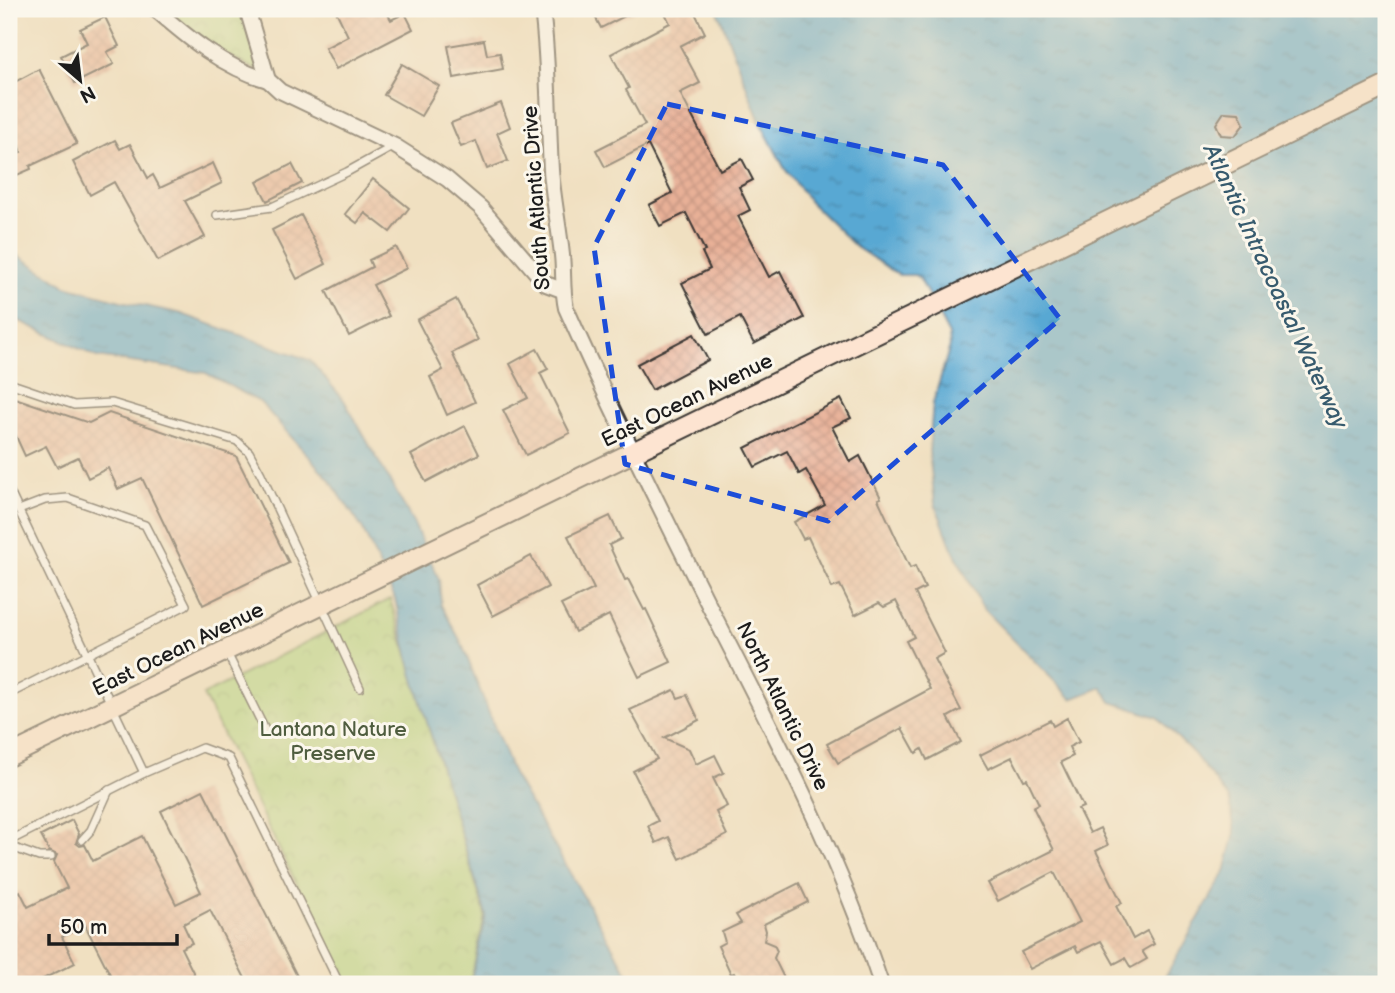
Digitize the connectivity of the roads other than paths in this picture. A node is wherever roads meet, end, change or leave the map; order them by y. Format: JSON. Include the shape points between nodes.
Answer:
{"nodes":[{"id":1,"x":155,"y":9,"type":"edge"},
{"id":2,"x":247,"y":9,"type":"edge"},
{"id":3,"x":542,"y":9,"type":"edge"},
{"id":4,"x":268,"y":80,"type":"junction"},
{"id":5,"x":1386,"y":86,"type":"edge"},
{"id":6,"x":395,"y":146,"type":"junction"},
{"id":7,"x":218,"y":215,"type":"dead end"},
{"id":8,"x":562,"y":290,"type":"junction"},
{"id":9,"x":9,"y":383,"type":"edge"},
{"id":10,"x":635,"y":452,"type":"junction"},
{"id":11,"x":9,"y":490,"type":"edge"},
{"id":12,"x":19,"y":510,"type":"junction"},
{"id":13,"x":320,"y":605,"type":"junction"},
{"id":14,"x":226,"y":651,"type":"junction"},
{"id":15,"x":88,"y":654,"type":"junction"},
{"id":16,"x":360,"y":688,"type":"dead end"},
{"id":17,"x":9,"y":694,"type":"edge"},
{"id":18,"x":114,"y":706,"type":"junction"},
{"id":19,"x":267,"y":734,"type":"dead end"},
{"id":20,"x":9,"y":756,"type":"edge"},
{"id":21,"x":144,"y":773,"type":"junction"},
{"id":22,"x":109,"y":790,"type":"junction"},
{"id":23,"x":82,"y":840,"type":"dead end"},
{"id":24,"x":9,"y":843,"type":"edge"},
{"id":25,"x":51,"y":856,"type":"dead end"},
{"id":26,"x":337,"y":984,"type":"edge"},
{"id":27,"x":881,"y":984,"type":"edge"}],
"edges":[{"from":1,"to":4,"type":"street","via":[[222,61]]},
{"from":2,"to":4,"type":"street"},
{"from":3,"to":8,"type":"street","name":"South Atlantic Drive"},
{"from":4,"to":6,"type":"street","via":[[280,91]]},
{"from":5,"to":10,"type":"main road","name":"East Ocean Avenue"},
{"from":6,"to":7,"type":"lane","via":[[272,207]]},
{"from":6,"to":8,"type":"street","via":[[447,179],[481,208],[546,284]]},
{"from":8,"to":10,"type":"street","name":"South Atlantic Drive","via":[[569,315]]},
{"from":9,"to":13,"type":"lane","via":[[74,405],[112,403],[237,441],[261,474]]},
{"from":10,"to":13,"type":"main road","name":"East Ocean Avenue"},
{"from":10,"to":27,"type":"street","name":"North Atlantic Drive","via":[[790,764]]},
{"from":11,"to":12,"type":"lane"},
{"from":12,"to":15,"type":"lane"},
{"from":12,"to":15,"type":"lane","via":[[45,499],[68,498],[145,525],[186,605]]},
{"from":13,"to":14,"type":"main road","name":"East Ocean Avenue"},
{"from":13,"to":16,"type":"lane"},
{"from":14,"to":18,"type":"main road","name":"East Ocean Avenue"},
{"from":14,"to":19,"type":"lane"},
{"from":15,"to":17,"type":"lane"},
{"from":15,"to":18,"type":"lane"},
{"from":18,"to":20,"type":"main road","name":"East Ocean Avenue"},
{"from":18,"to":21,"type":"lane"},
{"from":21,"to":22,"type":"lane"},
{"from":21,"to":26,"type":"lane","via":[[202,748],[229,758]]},
{"from":22,"to":23,"type":"lane","via":[[92,830]]},
{"from":22,"to":24,"type":"lane"},
{"from":24,"to":25,"type":"lane","via":[[39,857]]}]}
